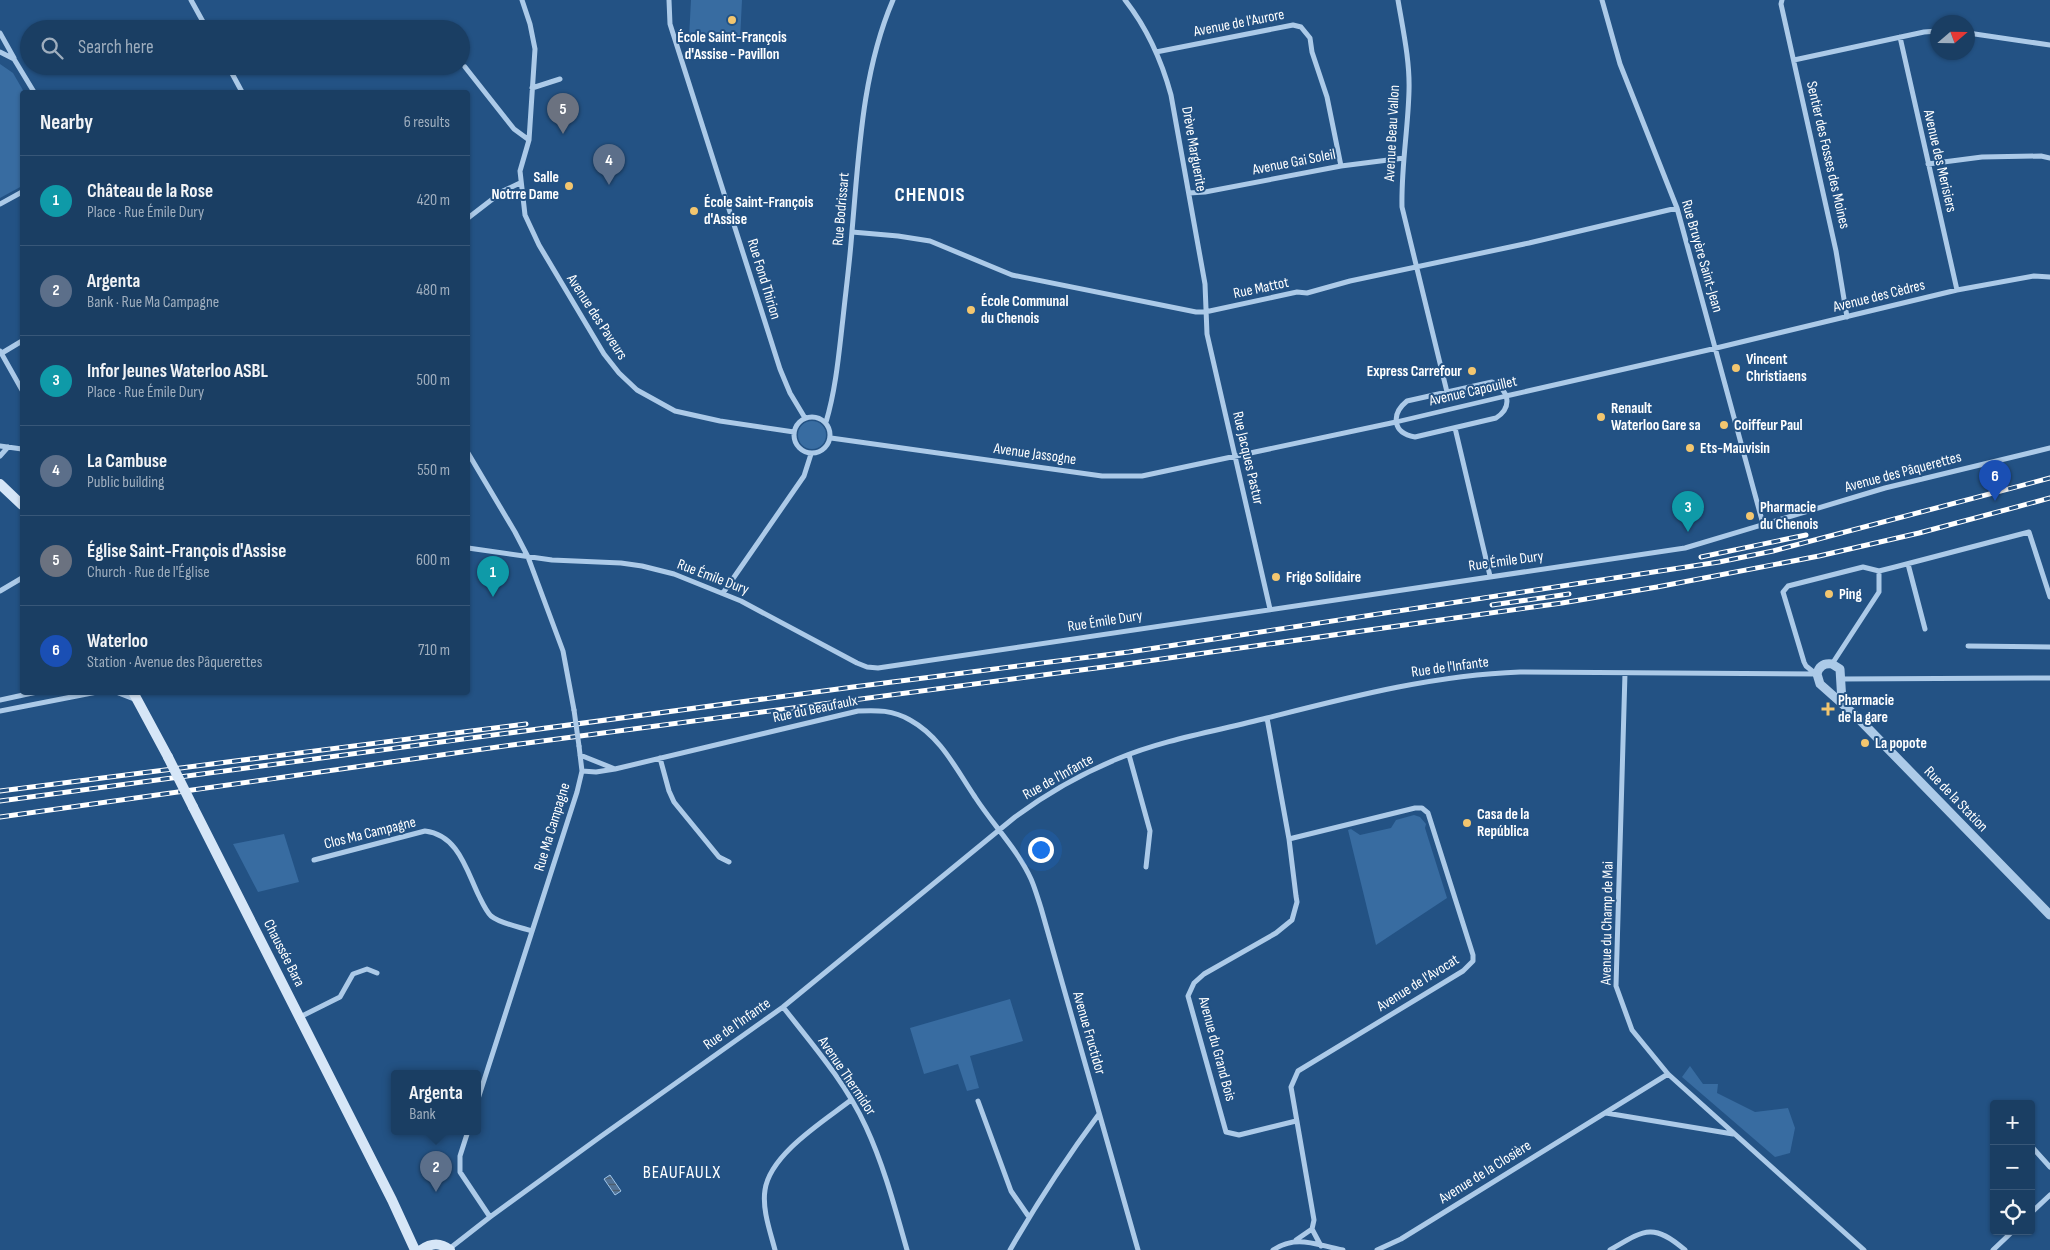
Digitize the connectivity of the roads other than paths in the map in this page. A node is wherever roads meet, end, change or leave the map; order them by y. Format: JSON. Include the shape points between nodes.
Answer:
{"nodes":[{"id":1,"x":191,"y":0,"type":"edge"},
{"id":2,"x":522,"y":0,"type":"edge"},
{"id":3,"x":668,"y":0,"type":"edge"},
{"id":4,"x":893,"y":0,"type":"edge"},
{"id":5,"x":1125,"y":0,"type":"edge"},
{"id":6,"x":1398,"y":0,"type":"edge"},
{"id":7,"x":1602,"y":0,"type":"edge"},
{"id":8,"x":1782,"y":0,"type":"edge"},
{"id":9,"x":202,"y":20,"type":"edge"},
{"id":10,"x":1930,"y":32,"type":"edge"},
{"id":11,"x":0,"y":33,"type":"edge"},
{"id":12,"x":1975,"y":34,"type":"edge"},
{"id":13,"x":1900,"y":37,"type":"junction"},
{"id":14,"x":2050,"y":45,"type":"edge"},
{"id":15,"x":0,"y":52,"type":"edge"},
{"id":16,"x":1156,"y":52,"type":"junction"},
{"id":17,"x":14,"y":59,"type":"junction"},
{"id":18,"x":1794,"y":60,"type":"junction"},
{"id":19,"x":20,"y":69,"type":"edge"},
{"id":20,"x":470,"y":73,"type":"edge"},
{"id":21,"x":24,"y":75,"type":"edge"},
{"id":22,"x":233,"y":75,"type":"edge"},
{"id":23,"x":560,"y":79,"type":"dead end"},
{"id":24,"x":532,"y":88,"type":"junction"},
{"id":25,"x":33,"y":90,"type":"edge"},
{"id":26,"x":241,"y":90,"type":"edge"},
{"id":27,"x":529,"y":140,"type":"junction"},
{"id":28,"x":1404,"y":158,"type":"junction"},
{"id":29,"x":2050,"y":158,"type":"edge"},
{"id":30,"x":1928,"y":164,"type":"junction"},
{"id":31,"x":1342,"y":166,"type":"junction"},
{"id":32,"x":520,"y":183,"type":"junction"},
{"id":33,"x":1189,"y":192,"type":"junction"},
{"id":34,"x":20,"y":193,"type":"edge"},
{"id":35,"x":0,"y":204,"type":"edge"},
{"id":36,"x":1677,"y":208,"type":"junction"},
{"id":37,"x":470,"y":216,"type":"edge"},
{"id":38,"x":852,"y":232,"type":"junction"},
{"id":39,"x":1417,"y":266,"type":"junction"},
{"id":40,"x":2050,"y":277,"type":"edge"},
{"id":41,"x":1957,"y":290,"type":"junction"},
{"id":42,"x":1205,"y":312,"type":"junction"},
{"id":43,"x":1847,"y":317,"type":"junction"},
{"id":44,"x":20,"y":342,"type":"edge"},
{"id":45,"x":1716,"y":349,"type":"junction"},
{"id":46,"x":1,"y":352,"type":"edge"},
{"id":47,"x":20,"y":386,"type":"edge"},
{"id":48,"x":1447,"y":392,"type":"junction"},
{"id":49,"x":1506,"y":396,"type":"junction"},
{"id":50,"x":805,"y":418,"type":"junction"},
{"id":51,"x":826,"y":422,"type":"junction"},
{"id":52,"x":1396,"y":422,"type":"junction"},
{"id":53,"x":1455,"y":428,"type":"junction"},
{"id":54,"x":794,"y":432,"type":"junction"},
{"id":55,"x":831,"y":438,"type":"junction"},
{"id":56,"x":0,"y":446,"type":"edge"},
{"id":57,"x":8,"y":447,"type":"junction"},
{"id":58,"x":20,"y":448,"type":"edge"},
{"id":59,"x":2050,"y":448,"type":"edge"},
{"id":60,"x":811,"y":454,"type":"junction"},
{"id":61,"x":0,"y":456,"type":"edge"},
{"id":62,"x":470,"y":456,"type":"edge"},
{"id":63,"x":1235,"y":457,"type":"junction"},
{"id":64,"x":0,"y":484,"type":"edge"},
{"id":65,"x":20,"y":503,"type":"edge"},
{"id":66,"x":1763,"y":524,"type":"junction"},
{"id":67,"x":470,"y":548,"type":"edge"},
{"id":68,"x":528,"y":557,"type":"junction"},
{"id":69,"x":1908,"y":564,"type":"junction"},
{"id":70,"x":1880,"y":571,"type":"junction"},
{"id":71,"x":1490,"y":576,"type":"junction"},
{"id":72,"x":20,"y":579,"type":"edge"},
{"id":73,"x":0,"y":590,"type":"edge"},
{"id":74,"x":723,"y":594,"type":"junction"},
{"id":75,"x":2050,"y":597,"type":"edge"},
{"id":76,"x":1270,"y":609,"type":"junction"},
{"id":77,"x":1925,"y":629,"type":"dead end"},
{"id":78,"x":1968,"y":646,"type":"dead end"},
{"id":79,"x":2050,"y":647,"type":"edge"},
{"id":80,"x":1832,"y":664,"type":"junction"},
{"id":81,"x":1625,"y":673,"type":"junction"},
{"id":82,"x":1817,"y":674,"type":"junction"},
{"id":83,"x":2050,"y":678,"type":"edge"},
{"id":84,"x":1841,"y":679,"type":"junction"},
{"id":85,"x":1825,"y":687,"type":"junction"},
{"id":86,"x":22,"y":695,"type":"edge"},
{"id":87,"x":82,"y":695,"type":"edge"},
{"id":88,"x":135,"y":696,"type":"edge"},
{"id":89,"x":0,"y":700,"type":"edge"},
{"id":90,"x":1842,"y":702,"type":"junction"},
{"id":91,"x":0,"y":711,"type":"edge"},
{"id":92,"x":1267,"y":718,"type":"junction"},
{"id":93,"x":580,"y":755,"type":"junction"},
{"id":94,"x":1129,"y":755,"type":"junction"},
{"id":95,"x":660,"y":758,"type":"junction"},
{"id":96,"x":615,"y":769,"type":"junction"},
{"id":97,"x":582,"y":771,"type":"junction"},
{"id":98,"x":998,"y":830,"type":"junction"},
{"id":99,"x":1289,"y":839,"type":"junction"},
{"id":100,"x":314,"y":860,"type":"dead end"},
{"id":101,"x":729,"y":862,"type":"dead end"},
{"id":102,"x":1146,"y":867,"type":"dead end"},
{"id":103,"x":2050,"y":915,"type":"edge"},
{"id":104,"x":532,"y":931,"type":"junction"},
{"id":105,"x":377,"y":973,"type":"dead end"},
{"id":106,"x":783,"y":1007,"type":"junction"},
{"id":107,"x":300,"y":1017,"type":"junction"},
{"id":108,"x":1668,"y":1074,"type":"junction"},
{"id":109,"x":481,"y":1090,"type":"edge"},
{"id":110,"x":851,"y":1100,"type":"junction"},
{"id":111,"x":978,"y":1101,"type":"dead end"},
{"id":112,"x":1605,"y":1113,"type":"junction"},
{"id":113,"x":1099,"y":1114,"type":"junction"},
{"id":114,"x":1296,"y":1121,"type":"junction"},
{"id":115,"x":1734,"y":1134,"type":"junction"},
{"id":116,"x":467,"y":1135,"type":"edge"},
{"id":117,"x":2035,"y":1150,"type":"edge"},
{"id":118,"x":2050,"y":1167,"type":"edge"},
{"id":119,"x":2050,"y":1195,"type":"edge"},
{"id":120,"x":2035,"y":1209,"type":"edge"},
{"id":121,"x":490,"y":1217,"type":"junction"},
{"id":122,"x":1028,"y":1217,"type":"junction"},
{"id":123,"x":406,"y":1228,"type":"junction"},
{"id":124,"x":1312,"y":1229,"type":"junction"},
{"id":125,"x":2009,"y":1235,"type":"edge"},
{"id":126,"x":1296,"y":1240,"type":"junction"},
{"id":127,"x":1321,"y":1246,"type":"junction"},
{"id":128,"x":424,"y":1248,"type":"edge"},
{"id":129,"x":414,"y":1250,"type":"edge"},
{"id":130,"x":449,"y":1250,"type":"edge"},
{"id":131,"x":775,"y":1250,"type":"edge"},
{"id":132,"x":907,"y":1250,"type":"edge"},
{"id":133,"x":1010,"y":1250,"type":"edge"},
{"id":134,"x":1138,"y":1250,"type":"edge"},
{"id":135,"x":1273,"y":1250,"type":"edge"},
{"id":136,"x":1343,"y":1250,"type":"edge"},
{"id":137,"x":1377,"y":1250,"type":"edge"},
{"id":138,"x":1610,"y":1250,"type":"edge"},
{"id":139,"x":1685,"y":1250,"type":"edge"},
{"id":140,"x":1864,"y":1250,"type":"edge"},
{"id":141,"x":1993,"y":1250,"type":"edge"}],
"edges":[{"from":1,"to":9,"type":"street"},
{"from":2,"to":24,"type":"street","name":"Avenue des Paveurs","via":[[535,49]]},
{"from":3,"to":50,"type":"street","name":"Rue Fond Thirion","via":[[670,24],[767,329],[785,382]]},
{"from":4,"to":38,"type":"street","name":"Rue Bodrissart","via":[[880,30],[872,66],[859,149]]},
{"from":5,"to":16,"type":"street","name":"Drève Marguerite"},
{"from":6,"to":28,"type":"street","name":"Avenue Beau Vallon","via":[[1409,89]]},
{"from":7,"to":36,"type":"street","name":"Rue Bruyère Saint-Jean","via":[[1620,64]]},
{"from":8,"to":18,"type":"street","name":"Sentier des Fosses des Moines"},
{"from":10,"to":13,"type":"street"},
{"from":11,"to":17,"type":"street"},
{"from":12,"to":14,"type":"street"},
{"from":13,"to":18,"type":"street"},
{"from":13,"to":30,"type":"street","name":"Avenue des Merisiers"},
{"from":15,"to":17,"type":"street"},
{"from":16,"to":31,"type":"street","name":"Avenue de l'Aurore","via":[[1293,25],[1301,27],[1310,38]]},
{"from":16,"to":33,"type":"street","name":"Drève Marguerite","via":[[1171,95]]},
{"from":17,"to":19,"type":"street"},
{"from":18,"to":43,"type":"street","name":"Sentier des Fosses des Moines","via":[[1836,251]]},
{"from":20,"to":27,"type":"street","via":[[514,129]]},
{"from":21,"to":25,"type":"street"},
{"from":22,"to":26,"type":"street"},
{"from":23,"to":24,"type":"street"},
{"from":24,"to":27,"type":"street","name":"Avenue des Paveurs"},
{"from":27,"to":32,"type":"street","name":"Avenue des Paveurs"},
{"from":28,"to":31,"type":"street","name":"Avenue Gai Soleil"},
{"from":28,"to":39,"type":"street","name":"Avenue Beau Vallon","via":[[1402,206]]},
{"from":29,"to":30,"type":"street","via":[[1982,157]]},
{"from":30,"to":41,"type":"street","name":"Avenue des Merisiers"},
{"from":31,"to":33,"type":"street","name":"Avenue Gai Soleil","via":[[1205,192]]},
{"from":32,"to":37,"type":"street","via":[[503,191]]},
{"from":32,"to":54,"type":"street","name":"Avenue des Paveurs","via":[[527,222],[539,245],[604,354],[629,383],[675,411]]},
{"from":33,"to":42,"type":"street","name":"Drève Marguerite","via":[[1205,284]]},
{"from":34,"to":35,"type":"street"},
{"from":36,"to":39,"type":"street","name":"Rue Mattot"},
{"from":36,"to":45,"type":"street","name":"Rue Bruyère Saint-Jean"},
{"from":38,"to":42,"type":"street","name":"Rue Mattot","via":[[930,241],[1012,275]]},
{"from":38,"to":51,"type":"street","name":"Rue Bodrissart","via":[[831,404]]},
{"from":39,"to":42,"type":"street","name":"Rue Mattot","via":[[1307,293],[1297,292]]},
{"from":39,"to":48,"type":"street","name":"Avenue Beau Vallon"},
{"from":40,"to":41,"type":"street","name":"Avenue des Cèdres","via":[[2034,276]]},
{"from":41,"to":43,"type":"street","name":"Avenue des Cèdres"},
{"from":42,"to":63,"type":"street","name":"Rue Jacques Pastur"},
{"from":43,"to":45,"type":"street","name":"Avenue des Cèdres"},
{"from":44,"to":46,"type":"street"},
{"from":45,"to":49,"type":"street","name":"Avenue Capouillet"},
{"from":45,"to":66,"type":"street","name":"Rue Bruyère Saint-Jean"},
{"from":46,"to":47,"type":"street"},
{"from":48,"to":49,"type":"street","via":[[1492,382],[1501,386]]},
{"from":48,"to":52,"type":"street","via":[[1407,401],[1400,407]]},
{"from":49,"to":52,"type":"street","name":"Avenue Capouillet"},
{"from":49,"to":53,"type":"street","via":[[1504,413]]},
{"from":50,"to":51,"type":"street","via":[[816,417]]},
{"from":50,"to":54,"type":"street"},
{"from":51,"to":55,"type":"street"},
{"from":52,"to":53,"type":"street","via":[[1407,436],[1415,437]]},
{"from":52,"to":63,"type":"street","name":"Avenue Capouillet"},
{"from":53,"to":71,"type":"street"},
{"from":54,"to":60,"type":"street","via":[[797,445]]},
{"from":55,"to":60,"type":"street","via":[[826,448]]},
{"from":55,"to":63,"type":"street","name":"Avenue Jassogne","via":[[1122,477],[1160,474]]},
{"from":56,"to":57,"type":"street"},
{"from":57,"to":58,"type":"street"},
{"from":57,"to":61,"type":"street"},
{"from":59,"to":66,"type":"street","name":"Avenue des Pâquerettes","via":[[1885,488]]},
{"from":60,"to":74,"type":"street","via":[[804,476]]},
{"from":62,"to":68,"type":"street","name":"Rue Ma Campagne"},
{"from":63,"to":76,"type":"street","name":"Rue Jacques Pastur"},
{"from":64,"to":65,"type":"main road"},
{"from":66,"to":71,"type":"street","name":"Rue Émile Dury","via":[[1685,548]]},
{"from":67,"to":68,"type":"street","name":"Rue Émile Dury"},
{"from":68,"to":74,"type":"street","name":"Rue Émile Dury","via":[[642,566],[674,574]]},
{"from":68,"to":93,"type":"street","name":"Rue Ma Campagne","bridge":true,"via":[[563,651]]},
{"from":69,"to":70,"type":"street"},
{"from":69,"to":75,"type":"street","via":[[2029,532]]},
{"from":69,"to":77,"type":"street"},
{"from":70,"to":80,"type":"street","via":[[1879,592]]},
{"from":70,"to":82,"type":"street","via":[[1862,567],[1788,586],[1783,592],[1804,662]]},
{"from":71,"to":76,"type":"street","name":"Rue Émile Dury"},
{"from":72,"to":73,"type":"street"},
{"from":74,"to":76,"type":"street","name":"Rue Émile Dury","via":[[857,663],[878,668]]},
{"from":78,"to":79,"type":"street"},
{"from":80,"to":82,"type":"street","via":[[1824,664]]},
{"from":80,"to":84,"type":"street","via":[[1840,670]]},
{"from":81,"to":82,"type":"street","name":"Rue de l'Infante"},
{"from":81,"to":92,"type":"street","name":"Rue de l'Infante","via":[[1520,672],[1453,677]]},
{"from":81,"to":108,"type":"street","name":"Avenue du Champ de Mai","via":[[1616,986],[1632,1030]]},
{"from":82,"to":85,"type":"street"},
{"from":83,"to":84,"type":"street"},
{"from":84,"to":85,"type":"street","via":[[1835,686]]},
{"from":84,"to":90,"type":"street"},
{"from":85,"to":90,"type":"street","name":"Rue de la Station"},
{"from":86,"to":89,"type":"street"},
{"from":87,"to":91,"type":"street"},
{"from":88,"to":107,"type":"main road","name":"Chaussée Bara","bridge":true},
{"from":90,"to":103,"type":"street","name":"Rue de la Station"},
{"from":92,"to":94,"type":"street","name":"Rue de l'Infante"},
{"from":92,"to":99,"type":"street","name":"Avenue du Grand Bois"},
{"from":93,"to":96,"type":"street"},
{"from":93,"to":97,"type":"street","name":"Rue Ma Campagne"},
{"from":94,"to":98,"type":"street","name":"Rue de l'Infante","via":[[1042,798]]},
{"from":94,"to":102,"type":"street","via":[[1150,831]]},
{"from":95,"to":96,"type":"street","name":"Rue du Beaufaulx"},
{"from":95,"to":98,"type":"street","name":"Rue du Beaufaulx","via":[[858,711],[886,711],[910,720],[940,744]]},
{"from":95,"to":101,"type":"street","via":[[674,802],[719,857]]},
{"from":96,"to":97,"type":"street","name":"Rue du Beaufaulx"},
{"from":97,"to":104,"type":"street","name":"Rue Ma Campagne"},
{"from":98,"to":106,"type":"street","name":"Rue de l'Infante"},
{"from":98,"to":113,"type":"street","name":"Avenue Fructidor","via":[[1031,880]]},
{"from":99,"to":114,"type":"street","name":"Avenue du Grand Bois","via":[[1297,902],[1292,920],[1276,933],[1204,974],[1194,983],[1188,996],[1226,1132],[1239,1135]]},
{"from":99,"to":114,"type":"street","name":"Avenue de l'Avocat","via":[[1422,808],[1428,813],[1473,955],[1470,966],[1463,971],[1298,1071],[1291,1087]]},
{"from":100,"to":104,"type":"street","name":"Clos Ma Campagne","via":[[424,831],[438,834],[455,848],[491,916]]},
{"from":104,"to":109,"type":"street","name":"Rue Ma Campagne"},
{"from":105,"to":107,"type":"street","via":[[367,970],[356,973],[340,997]]},
{"from":106,"to":110,"type":"street","name":"Avenue Thermidor"},
{"from":106,"to":121,"type":"street","name":"Rue de l'Infante"},
{"from":107,"to":123,"type":"main road","name":"Chaussée Bara"},
{"from":108,"to":112,"type":"street","name":"Avenue de la Closière"},
{"from":108,"to":115,"type":"street","name":"Avenue du Champ de Mai"},
{"from":110,"to":131,"type":"street","via":[[787,1151],[769,1175],[764,1190],[765,1206]]},
{"from":110,"to":132,"type":"street","name":"Avenue Thermidor","via":[[866,1125],[886,1174]]},
{"from":111,"to":122,"type":"street","via":[[1011,1190]]},
{"from":112,"to":115,"type":"street"},
{"from":112,"to":137,"type":"street","name":"Avenue de la Closière","via":[[1401,1239]]},
{"from":113,"to":122,"type":"street"},
{"from":113,"to":134,"type":"street","name":"Avenue Fructidor"},
{"from":114,"to":124,"type":"street","name":"Avenue de l'Avocat","via":[[1314,1220]]},
{"from":115,"to":140,"type":"street","name":"Avenue du Champ de Mai"},
{"from":116,"to":121,"type":"street","via":[[460,1156],[460,1172]]},
{"from":117,"to":118,"type":"street"},
{"from":119,"to":120,"type":"street"},
{"from":121,"to":130,"type":"street","name":"Rue de l'Infante"},
{"from":122,"to":133,"type":"street"},
{"from":123,"to":128,"type":"main road","name":"Chaussée Bara"},
{"from":123,"to":129,"type":"main road","name":"Chaussée Bara"},
{"from":124,"to":126,"type":"street"},
{"from":124,"to":127,"type":"street","name":"Avenue de l'Avocat"},
{"from":125,"to":141,"type":"street"},
{"from":126,"to":127,"type":"street"},
{"from":126,"to":135,"type":"street"},
{"from":127,"to":136,"type":"street"},
{"from":128,"to":130,"type":"main road","via":[[443,1245]]},
{"from":138,"to":139,"type":"street","via":[[1643,1232],[1654,1231],[1664,1234]]}]}
